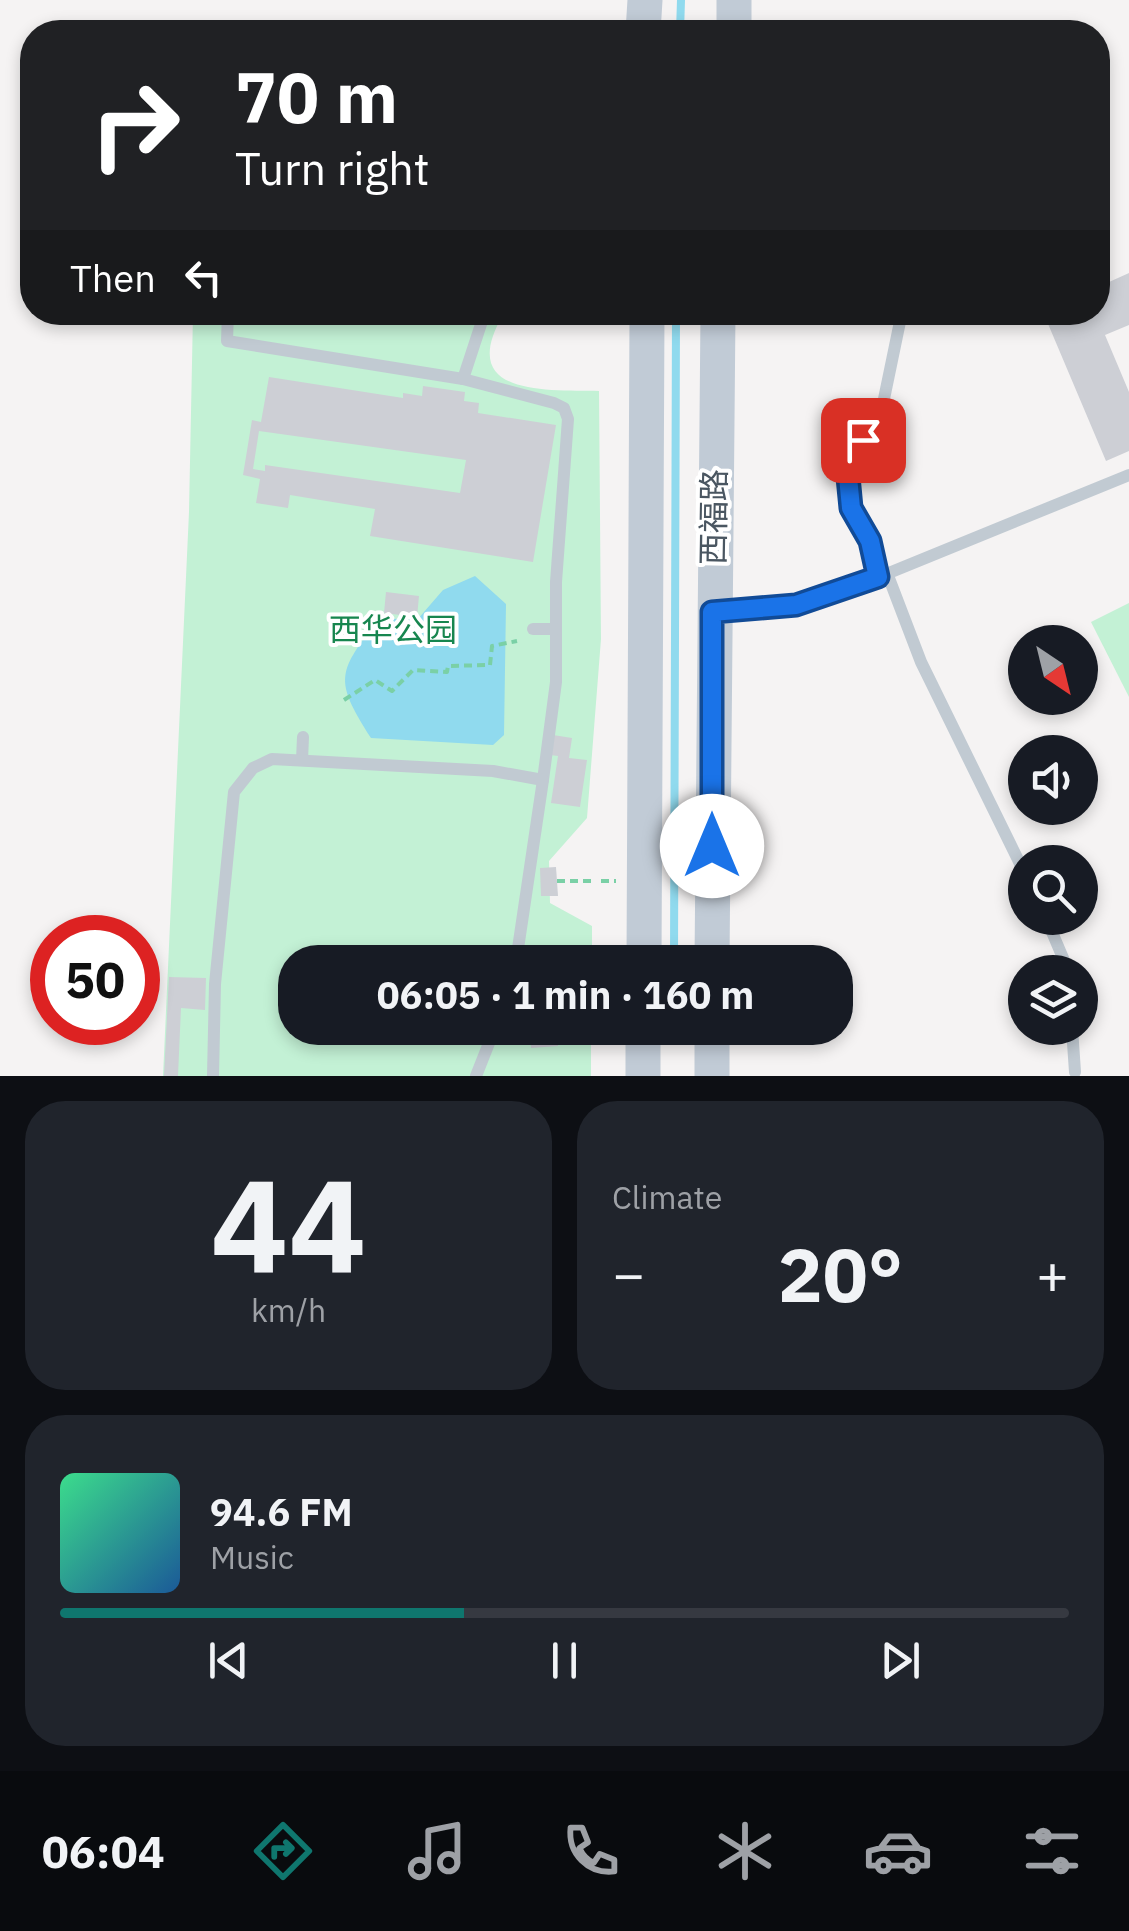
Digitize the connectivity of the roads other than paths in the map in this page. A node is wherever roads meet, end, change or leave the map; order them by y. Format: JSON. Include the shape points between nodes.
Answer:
{"nodes":[{"id":1,"x":228,"y":325,"type":"edge"},
{"id":2,"x":481,"y":325,"type":"edge"},
{"id":3,"x":648,"y":325,"type":"edge"},
{"id":4,"x":718,"y":325,"type":"edge"},
{"id":5,"x":899,"y":325,"type":"edge"},
{"id":6,"x":463,"y":378,"type":"junction"},
{"id":7,"x":1129,"y":475,"type":"edge"},
{"id":8,"x":883,"y":575,"type":"junction"},
{"id":9,"x":712,"y":612,"type":"junction"},
{"id":10,"x":533,"y":628,"type":"dead end"},
{"id":11,"x":556,"y":629,"type":"junction"},
{"id":12,"x":303,"y":737,"type":"dead end"},
{"id":13,"x":302,"y":760,"type":"junction"},
{"id":14,"x":543,"y":780,"type":"junction"},
{"id":15,"x":1011,"y":845,"type":"edge"},
{"id":16,"x":519,"y":945,"type":"edge"},
{"id":17,"x":644,"y":945,"type":"edge"},
{"id":18,"x":712,"y":945,"type":"edge"},
{"id":19,"x":488,"y":1045,"type":"edge"},
{"id":20,"x":643,"y":1045,"type":"edge"},
{"id":21,"x":712,"y":1045,"type":"edge"},
{"id":22,"x":1073,"y":1045,"type":"edge"},
{"id":23,"x":1074,"y":1072,"type":"dead end"},
{"id":24,"x":213,"y":1076,"type":"edge"},
{"id":25,"x":476,"y":1076,"type":"edge"},
{"id":26,"x":643,"y":1076,"type":"edge"},
{"id":27,"x":712,"y":1076,"type":"edge"}],
"edges":[{"from":1,"to":6,"type":"lane","via":[[228,341]]},
{"from":2,"to":6,"type":"lane"},
{"from":3,"to":17,"type":"main road","name":"西福路"},
{"from":4,"to":9,"type":"main road","name":"西福路"},
{"from":5,"to":8,"type":"lane","via":[[880,424],[846,456],[851,508]]},
{"from":6,"to":11,"type":"lane","via":[[564,408]]},
{"from":7,"to":8,"type":"lane"},
{"from":8,"to":9,"type":"lane","via":[[796,605]]},
{"from":8,"to":15,"type":"lane"},
{"from":9,"to":18,"type":"main road","name":"西福路"},
{"from":10,"to":11,"type":"lane"},
{"from":11,"to":14,"type":"lane"},
{"from":12,"to":13,"type":"lane"},
{"from":13,"to":14,"type":"lane"},
{"from":13,"to":24,"type":"lane","via":[[253,768],[234,792]]},
{"from":14,"to":16,"type":"lane"},
{"from":19,"to":25,"type":"lane"},
{"from":20,"to":26,"type":"main road"},
{"from":21,"to":27,"type":"main road"},
{"from":22,"to":23,"type":"lane"}]}
